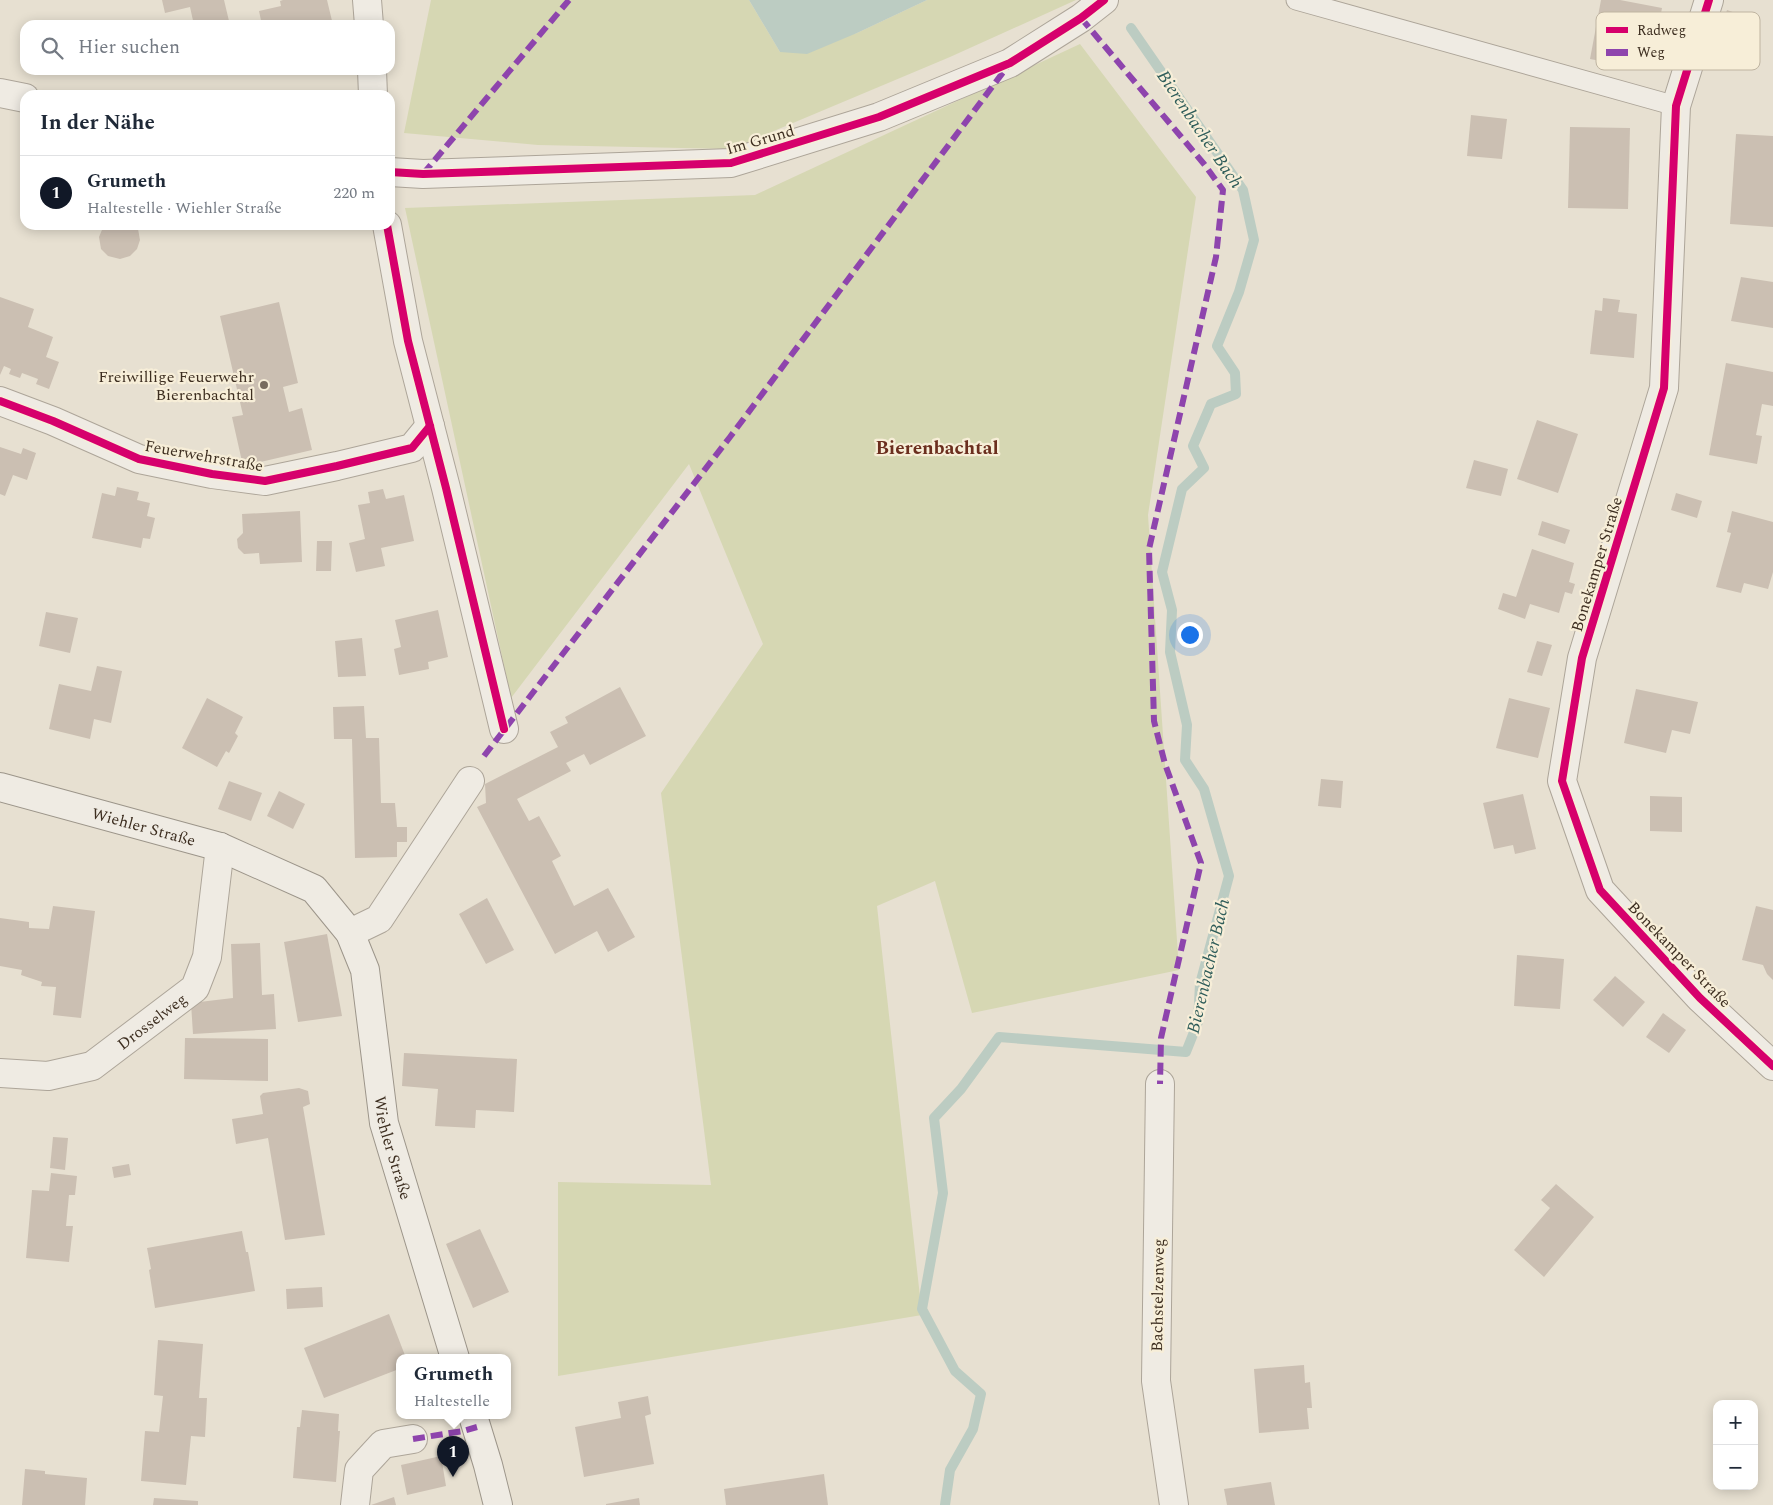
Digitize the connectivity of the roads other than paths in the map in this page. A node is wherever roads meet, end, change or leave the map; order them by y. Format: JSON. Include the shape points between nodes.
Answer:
{"nodes":[{"id":1,"x":367,"y":0,"type":"edge"},
{"id":2,"x":1104,"y":0,"type":"edge"},
{"id":3,"x":1296,"y":0,"type":"edge"},
{"id":4,"x":1709,"y":0,"type":"edge"},
{"id":5,"x":1705,"y":12,"type":"edge"},
{"id":6,"x":369,"y":20,"type":"edge"},
{"id":7,"x":1687,"y":70,"type":"edge"},
{"id":8,"x":372,"y":75,"type":"edge"},
{"id":9,"x":373,"y":90,"type":"edge"},
{"id":10,"x":0,"y":92,"type":"edge"},
{"id":11,"x":20,"y":97,"type":"edge"},
{"id":12,"x":1676,"y":106,"type":"junction"},
{"id":13,"x":395,"y":172,"type":"edge"},
{"id":14,"x":388,"y":230,"type":"edge"},
{"id":15,"x":0,"y":401,"type":"edge"},
{"id":16,"x":430,"y":426,"type":"junction"},
{"id":17,"x":504,"y":729,"type":"dead end"},
{"id":18,"x":470,"y":781,"type":"dead end"},
{"id":19,"x":0,"y":787,"type":"edge"},
{"id":20,"x":220,"y":847,"type":"junction"},
{"id":21,"x":350,"y":933,"type":"junction"},
{"id":22,"x":1773,"y":1066,"type":"edge"},
{"id":23,"x":0,"y":1073,"type":"edge"},
{"id":24,"x":1160,"y":1084,"type":"dead end"},
{"id":25,"x":455,"y":1354,"type":"edge"},
{"id":26,"x":474,"y":1419,"type":"edge"},
{"id":27,"x":413,"y":1438,"type":"dead end"},
{"id":28,"x":355,"y":1505,"type":"edge"},
{"id":29,"x":498,"y":1505,"type":"edge"},
{"id":30,"x":1174,"y":1505,"type":"edge"}],
"edges":[{"from":1,"to":6,"type":"street"},
{"from":2,"to":13,"type":"street","name":"Im Grund","via":[[1010,62],[879,117],[731,163]]},
{"from":3,"to":12,"type":"lane"},
{"from":4,"to":5,"type":"street","name":"Bonekamper Straße"},
{"from":7,"to":12,"type":"street","name":"Bonekamper Straße"},
{"from":8,"to":9,"type":"street"},
{"from":10,"to":11,"type":"street"},
{"from":12,"to":22,"type":"street","name":"Bonekamper Straße","via":[[1664,388],[1582,658],[1562,781],[1600,890],[1700,998]]},
{"from":14,"to":16,"type":"street","via":[[408,341]]},
{"from":15,"to":16,"type":"street","name":"Feuerwehrstraße","via":[[139,459],[265,481],[412,448]]},
{"from":16,"to":17,"type":"street"},
{"from":18,"to":21,"type":"street","via":[[379,919]]},
{"from":19,"to":20,"type":"street","name":"Wiehler Straße"},
{"from":20,"to":21,"type":"street","name":"Wiehler Straße","via":[[314,889]]},
{"from":20,"to":23,"type":"street","name":"Drosselweg","via":[[207,957],[194,988],[92,1066],[48,1076]]},
{"from":21,"to":25,"type":"street","name":"Wiehler Straße","via":[[365,970],[384,1123]]},
{"from":24,"to":30,"type":"street","name":"Bachstelzenweg","via":[[1156,1381]]},
{"from":26,"to":29,"type":"street"},
{"from":27,"to":28,"type":"street","via":[[383,1444],[359,1470]]}]}
